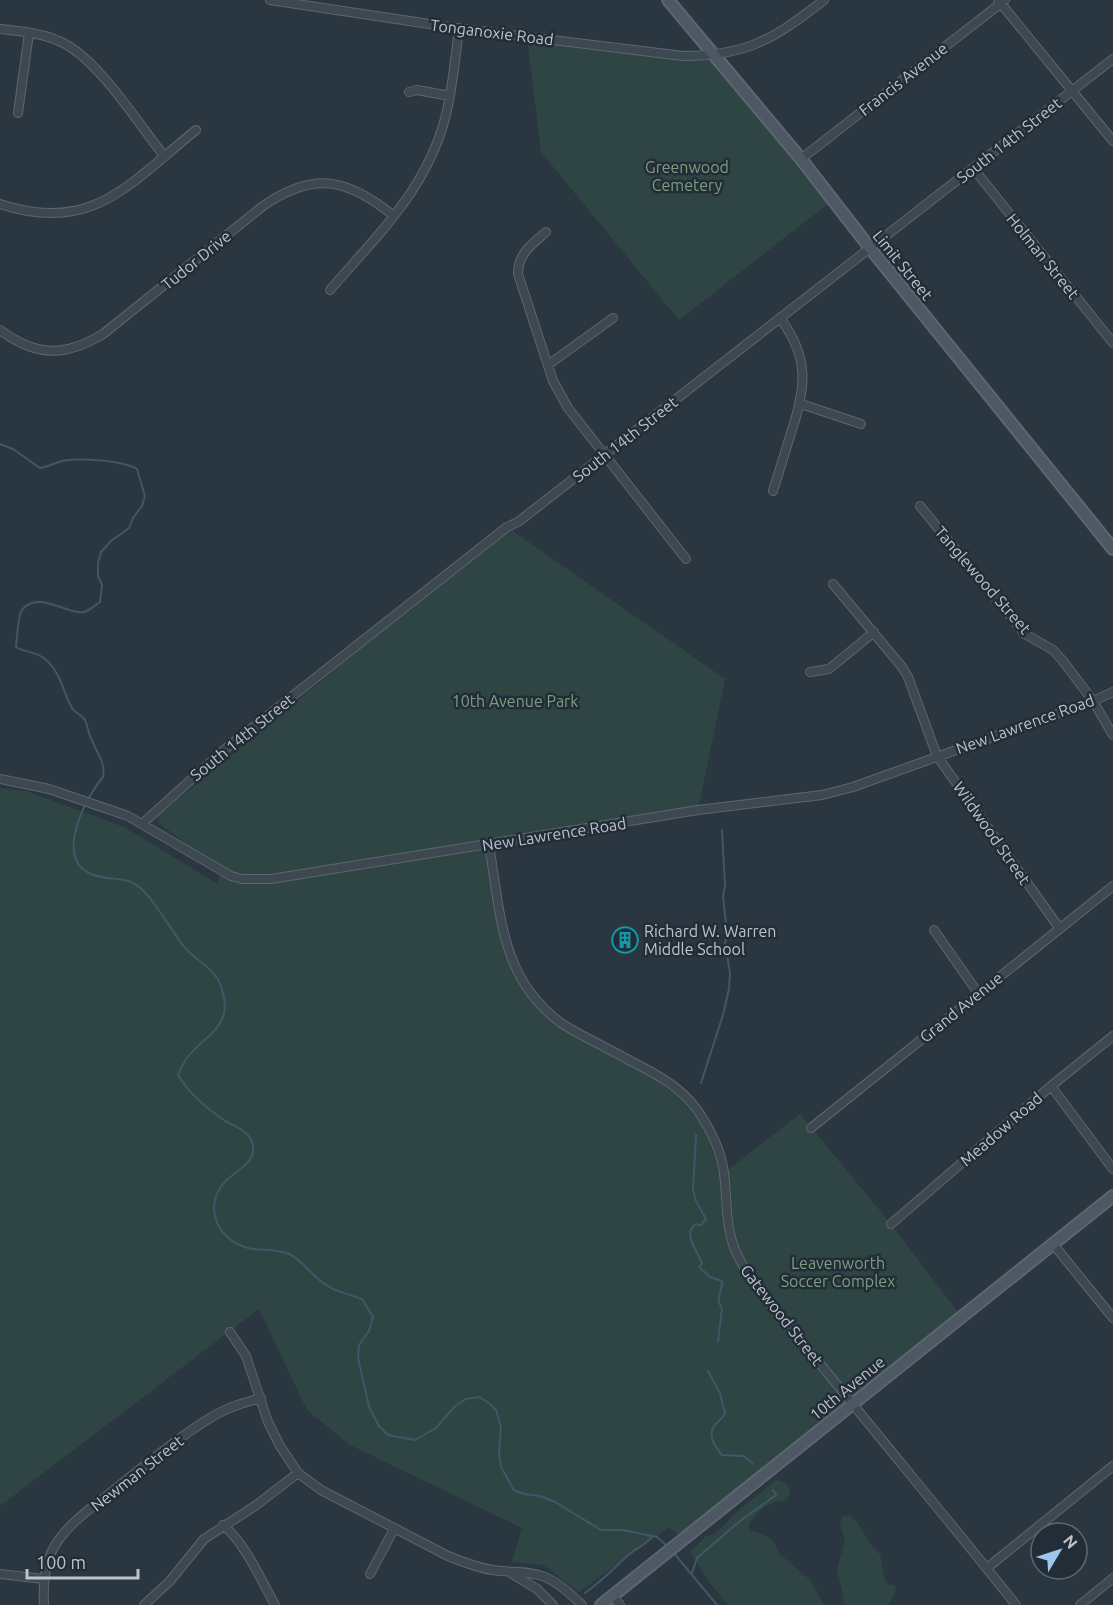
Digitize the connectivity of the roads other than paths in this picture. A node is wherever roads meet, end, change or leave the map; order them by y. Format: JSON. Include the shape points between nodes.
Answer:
{"nodes":[{"id":1,"x":270,"y":0,"type":"edge"},
{"id":2,"x":668,"y":0,"type":"edge"},
{"id":3,"x":824,"y":0,"type":"edge"},
{"id":4,"x":1001,"y":1,"type":"edge"},
{"id":5,"x":459,"y":28,"type":"junction"},
{"id":6,"x":0,"y":29,"type":"edge"},
{"id":7,"x":28,"y":33,"type":"junction"},
{"id":8,"x":715,"y":56,"type":"junction"},
{"id":9,"x":1113,"y":60,"type":"edge"},
{"id":10,"x":1073,"y":91,"type":"junction"},
{"id":11,"x":409,"y":92,"type":"dead end"},
{"id":12,"x":450,"y":96,"type":"junction"},
{"id":13,"x":18,"y":113,"type":"dead end"},
{"id":14,"x":196,"y":130,"type":"dead end"},
{"id":15,"x":1113,"y":141,"type":"edge"},
{"id":16,"x":164,"y":156,"type":"junction"},
{"id":17,"x":801,"y":159,"type":"junction"},
{"id":18,"x":973,"y":168,"type":"junction"},
{"id":19,"x":0,"y":204,"type":"edge"},
{"id":20,"x":394,"y":216,"type":"junction"},
{"id":21,"x":546,"y":232,"type":"dead end"},
{"id":22,"x":870,"y":248,"type":"junction"},
{"id":23,"x":330,"y":290,"type":"dead end"},
{"id":24,"x":613,"y":318,"type":"dead end"},
{"id":25,"x":780,"y":318,"type":"junction"},
{"id":26,"x":0,"y":330,"type":"edge"},
{"id":27,"x":1113,"y":343,"type":"edge"},
{"id":28,"x":548,"y":365,"type":"junction"},
{"id":29,"x":801,"y":404,"type":"junction"},
{"id":30,"x":861,"y":424,"type":"dead end"},
{"id":31,"x":606,"y":454,"type":"junction"},
{"id":32,"x":773,"y":491,"type":"dead end"},
{"id":33,"x":920,"y":506,"type":"dead end"},
{"id":34,"x":1113,"y":549,"type":"edge"},
{"id":35,"x":686,"y":559,"type":"dead end"},
{"id":36,"x":833,"y":584,"type":"dead end"},
{"id":37,"x":874,"y":632,"type":"junction"},
{"id":38,"x":810,"y":672,"type":"dead end"},
{"id":39,"x":1113,"y":692,"type":"edge"},
{"id":40,"x":1093,"y":701,"type":"junction"},
{"id":41,"x":1113,"y":735,"type":"edge"},
{"id":42,"x":937,"y":756,"type":"junction"},
{"id":43,"x":0,"y":779,"type":"edge"},
{"id":44,"x":143,"y":823,"type":"junction"},
{"id":45,"x":489,"y":845,"type":"junction"},
{"id":46,"x":1113,"y":886,"type":"edge"},
{"id":47,"x":1060,"y":928,"type":"junction"},
{"id":48,"x":934,"y":930,"type":"dead end"},
{"id":49,"x":978,"y":993,"type":"junction"},
{"id":50,"x":1113,"y":1036,"type":"edge"},
{"id":51,"x":1051,"y":1086,"type":"junction"},
{"id":52,"x":811,"y":1128,"type":"dead end"},
{"id":53,"x":1113,"y":1169,"type":"edge"},
{"id":54,"x":1113,"y":1196,"type":"edge"},
{"id":55,"x":891,"y":1224,"type":"dead end"},
{"id":56,"x":1053,"y":1244,"type":"junction"},
{"id":57,"x":1113,"y":1318,"type":"edge"},
{"id":58,"x":230,"y":1332,"type":"dead end"},
{"id":59,"x":261,"y":1398,"type":"junction"},
{"id":60,"x":852,"y":1404,"type":"junction"},
{"id":61,"x":1113,"y":1466,"type":"edge"},
{"id":62,"x":298,"y":1473,"type":"junction"},
{"id":63,"x":223,"y":1525,"type":"junction"},
{"id":64,"x":394,"y":1529,"type":"junction"},
{"id":65,"x":987,"y":1568,"type":"junction"},
{"id":66,"x":508,"y":1571,"type":"junction"},
{"id":67,"x":0,"y":1574,"type":"edge"},
{"id":68,"x":370,"y":1575,"type":"dead end"},
{"id":69,"x":1113,"y":1578,"type":"edge"},
{"id":70,"x":43,"y":1579,"type":"junction"},
{"id":71,"x":612,"y":1596,"type":"junction"},
{"id":72,"x":44,"y":1605,"type":"edge"},
{"id":73,"x":144,"y":1605,"type":"edge"},
{"id":74,"x":275,"y":1605,"type":"edge"},
{"id":75,"x":553,"y":1605,"type":"edge"},
{"id":76,"x":582,"y":1605,"type":"edge"},
{"id":77,"x":601,"y":1605,"type":"edge"},
{"id":78,"x":620,"y":1605,"type":"edge"},
{"id":79,"x":1016,"y":1605,"type":"edge"},
{"id":80,"x":1080,"y":1605,"type":"edge"}],
"edges":[{"from":1,"to":5,"type":"street","name":"Tonganoxie Road"},
{"from":2,"to":8,"type":"street","name":"Limit Street"},
{"from":3,"to":8,"type":"street","name":"Tonganoxie Road","via":[[771,38]]},
{"from":4,"to":10,"type":"street"},
{"from":4,"to":17,"type":"street","name":"Francis Avenue"},
{"from":5,"to":8,"type":"street","name":"Tonganoxie Road","via":[[664,54]]},
{"from":5,"to":12,"type":"street"},
{"from":6,"to":7,"type":"street"},
{"from":7,"to":13,"type":"street"},
{"from":7,"to":16,"type":"street","via":[[58,41],[86,59]]},
{"from":8,"to":17,"type":"street","name":"Limit Street"},
{"from":9,"to":10,"type":"street","name":"South 14th Street"},
{"from":10,"to":15,"type":"street"},
{"from":10,"to":18,"type":"street","name":"South 14th Street"},
{"from":11,"to":12,"type":"street"},
{"from":12,"to":20,"type":"street","via":[[426,167]]},
{"from":14,"to":16,"type":"street"},
{"from":16,"to":19,"type":"street","via":[[114,197],[68,214],[21,211]]},
{"from":17,"to":22,"type":"street","name":"Limit Street"},
{"from":18,"to":22,"type":"street","name":"South 14th Street"},
{"from":18,"to":27,"type":"street","name":"Holman Street"},
{"from":20,"to":23,"type":"street"},
{"from":20,"to":26,"type":"street","name":"Tudor Drive","via":[[345,186],[307,184],[284,192],[263,206],[86,344],[44,351]]},
{"from":21,"to":28,"type":"street","via":[[524,252],[518,274]]},
{"from":22,"to":25,"type":"street","name":"South 14th Street"},
{"from":22,"to":34,"type":"street","name":"Limit Street"},
{"from":24,"to":28,"type":"street"},
{"from":25,"to":29,"type":"street","via":[[791,332],[804,370]]},
{"from":25,"to":31,"type":"street","name":"South 14th Street"},
{"from":28,"to":31,"type":"street","via":[[560,395]]},
{"from":29,"to":30,"type":"street"},
{"from":29,"to":32,"type":"street"},
{"from":31,"to":35,"type":"street"},
{"from":31,"to":44,"type":"street","name":"South 14th Street","via":[[224,750]]},
{"from":33,"to":40,"type":"street","name":"Tanglewood Street","via":[[1025,634],[1053,650]]},
{"from":36,"to":37,"type":"street","name":"Wildwood Street"},
{"from":37,"to":38,"type":"street","via":[[829,669]]},
{"from":37,"to":42,"type":"street","name":"Wildwood Street","via":[[908,677]]},
{"from":39,"to":40,"type":"street","name":"New Lawrence Road"},
{"from":40,"to":41,"type":"street","name":"Tanglewood Street"},
{"from":40,"to":42,"type":"street","name":"New Lawrence Road"},
{"from":42,"to":45,"type":"street","name":"New Lawrence Road","via":[[822,795],[698,810]]},
{"from":42,"to":47,"type":"street","name":"Wildwood Street"},
{"from":43,"to":44,"type":"street","name":"New Lawrence Road","via":[[49,789]]},
{"from":44,"to":45,"type":"street","name":"New Lawrence Road","via":[[220,871],[242,879],[271,879]]},
{"from":45,"to":60,"type":"street","name":"Gatewood Street","via":[[503,933],[520,978],[562,1023],[680,1090],[696,1108],[719,1150],[732,1244],[773,1306]]},
{"from":46,"to":47,"type":"street","name":"Grand Avenue"},
{"from":47,"to":49,"type":"street","name":"Grand Avenue"},
{"from":48,"to":49,"type":"street"},
{"from":49,"to":52,"type":"street","name":"Grand Avenue"},
{"from":50,"to":51,"type":"street","name":"Meadow Road"},
{"from":51,"to":53,"type":"street"},
{"from":51,"to":55,"type":"street","name":"Meadow Road"},
{"from":54,"to":56,"type":"street","name":"10th Avenue"},
{"from":56,"to":57,"type":"street"},
{"from":56,"to":60,"type":"street","name":"10th Avenue"},
{"from":58,"to":59,"type":"street","via":[[246,1356]]},
{"from":59,"to":62,"type":"street","via":[[268,1422]]},
{"from":59,"to":70,"type":"street","name":"Newman Street","via":[[210,1417],[71,1525],[55,1546]]},
{"from":60,"to":65,"type":"street","name":"Gatewood Street"},
{"from":60,"to":71,"type":"street","name":"10th Avenue"},
{"from":61,"to":65,"type":"street"},
{"from":62,"to":63,"type":"street"},
{"from":62,"to":64,"type":"street","via":[[321,1490]]},
{"from":63,"to":73,"type":"street","via":[[204,1539],[170,1581]]},
{"from":63,"to":74,"type":"street","via":[[254,1567]]},
{"from":64,"to":66,"type":"street","via":[[468,1564]]},
{"from":64,"to":68,"type":"street"},
{"from":65,"to":79,"type":"street","name":"Gatewood Street"},
{"from":66,"to":75,"type":"street","via":[[537,1589]]},
{"from":66,"to":76,"type":"street","via":[[532,1572],[548,1578]]},
{"from":67,"to":70,"type":"street"},
{"from":69,"to":80,"type":"street"},
{"from":70,"to":72,"type":"street"},
{"from":71,"to":77,"type":"street","name":"10th Avenue"},
{"from":71,"to":78,"type":"street"}]}
